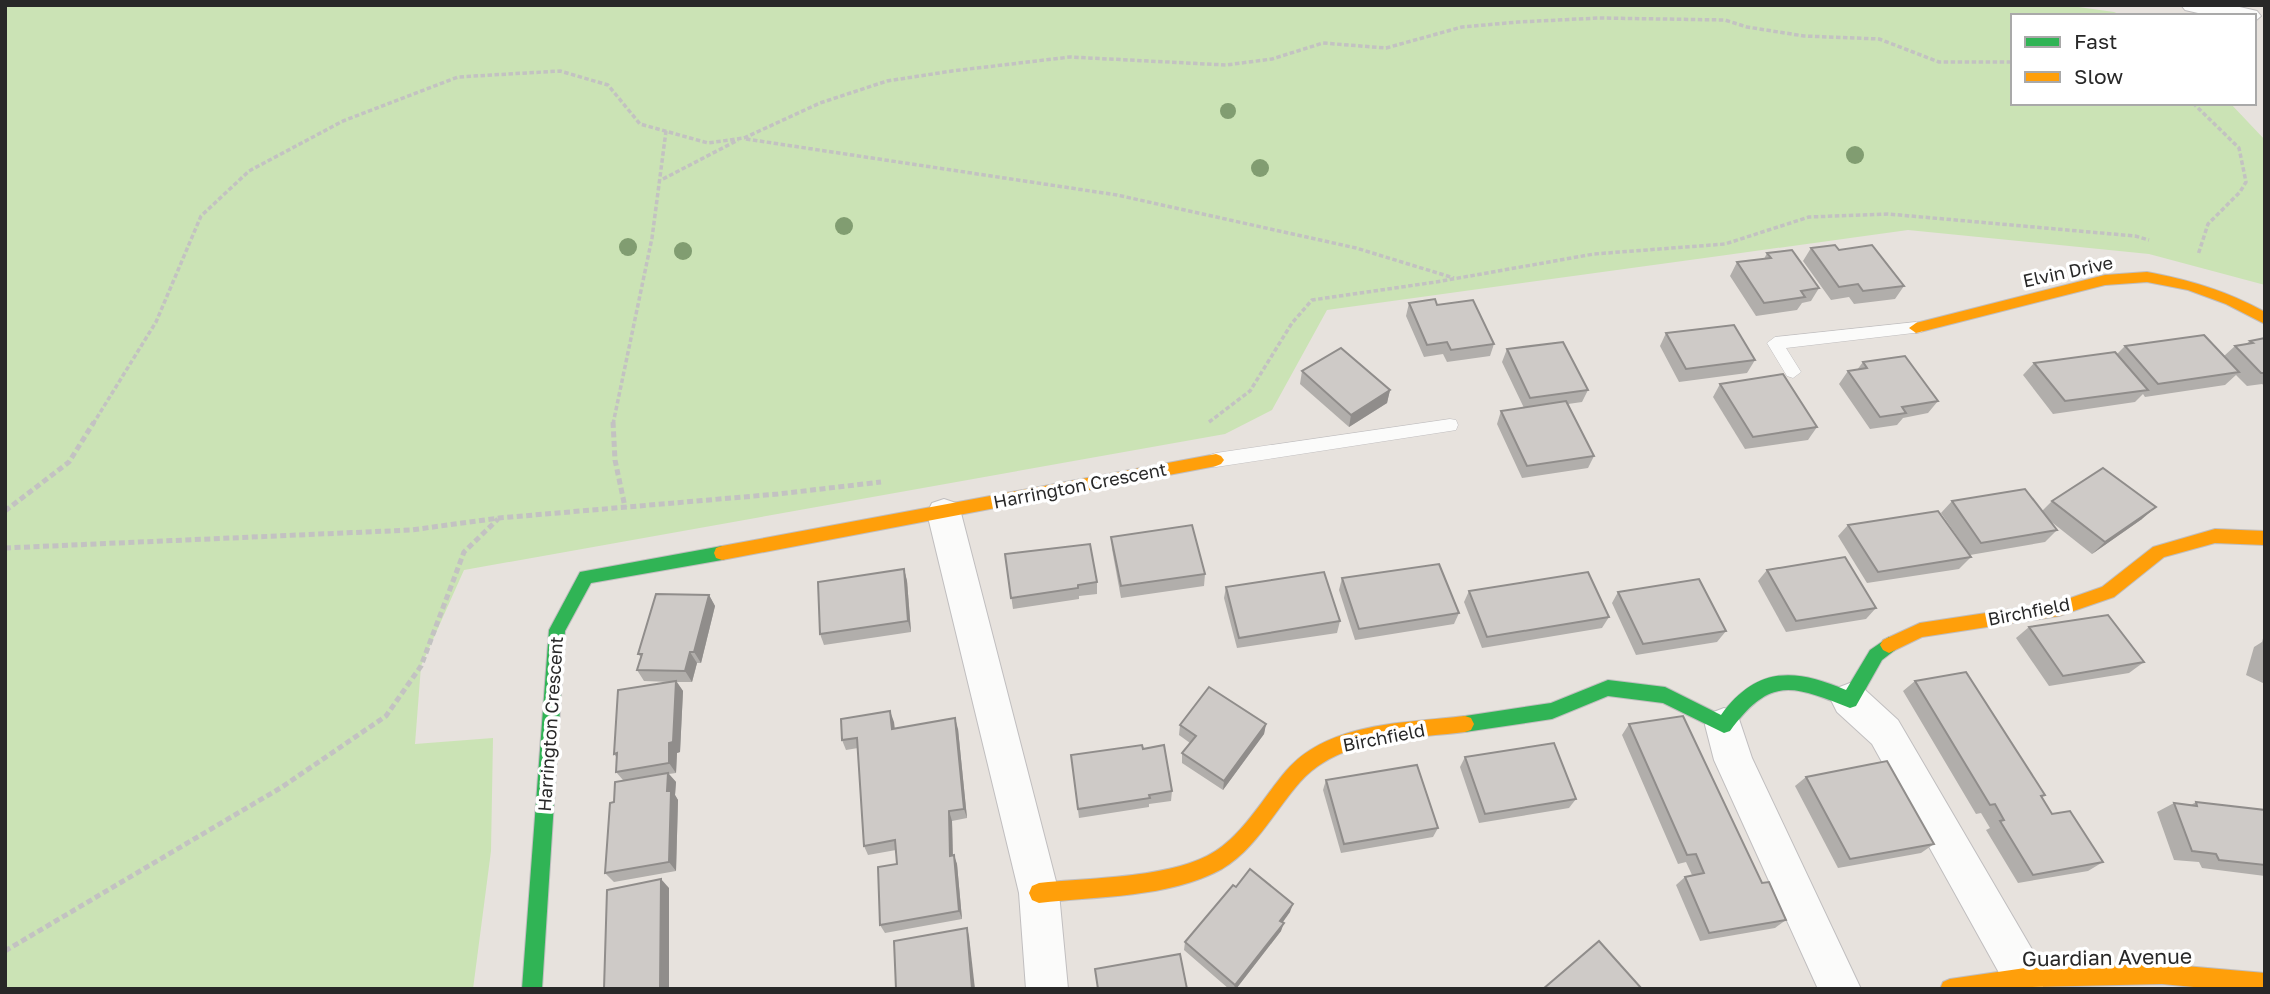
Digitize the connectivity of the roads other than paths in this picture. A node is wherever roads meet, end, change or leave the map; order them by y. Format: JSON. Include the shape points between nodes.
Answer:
{"nodes":[{"id":1,"x":2193,"y":5,"type":"edge"},
{"id":2,"x":2239,"y":14,"type":"edge"},
{"id":3,"x":2265,"y":318,"type":"edge"},
{"id":4,"x":1916,"y":328,"type":"joint"},
{"id":5,"x":1793,"y":372,"type":"dead end"},
{"id":6,"x":1450,"y":425,"type":"dead end"},
{"id":7,"x":1216,"y":460,"type":"joint"},
{"id":8,"x":944,"y":513,"type":"junction"},
{"id":9,"x":2265,"y":538,"type":"edge"},
{"id":10,"x":1850,"y":700,"type":"junction"},
{"id":11,"x":1724,"y":725,"type":"junction"},
{"id":12,"x":1039,"y":893,"type":"junction"},
{"id":13,"x":2025,"y":978,"type":"junction"},
{"id":14,"x":2265,"y":983,"type":"edge"},
{"id":15,"x":532,"y":989,"type":"edge"},
{"id":16,"x":1047,"y":989,"type":"edge"},
{"id":17,"x":1840,"y":989,"type":"edge"},
{"id":18,"x":1950,"y":989,"type":"edge"}],
"edges":[{"from":1,"to":2,"type":"street"},
{"from":3,"to":4,"type":"street","name":"Elvin Drive","via":[[2190,285],[2147,277],[2105,281]]},
{"from":4,"to":5,"type":"lane","via":[[1775,343]]},
{"from":6,"to":7,"type":"lane"},
{"from":7,"to":8,"type":"street","name":"Harrington Crescent"},
{"from":8,"to":12,"type":"street"},
{"from":8,"to":15,"type":"street","name":"Harrington Crescent","via":[[586,577],[557,630]]},
{"from":9,"to":10,"type":"street","name":"Birchfield","via":[[2215,536],[2159,552],[2108,592],[2059,609],[1920,630],[1894,641],[1877,656]]},
{"from":10,"to":11,"type":"street","via":[[1802,682],[1776,681],[1752,689],[1735,704]]},
{"from":10,"to":13,"type":"street","via":[[1885,732]]},
{"from":11,"to":12,"type":"street","name":"Birchfield","via":[[1665,695],[1608,688],[1552,711],[1349,741],[1320,754],[1297,772],[1255,824],[1216,862],[1172,877]]},
{"from":11,"to":17,"type":"street","via":[[1733,760]]},
{"from":12,"to":16,"type":"street"},
{"from":13,"to":14,"type":"street","name":"Guardian Avenue","via":[[2162,974]]},
{"from":13,"to":18,"type":"street","name":"Guardian Avenue"}]}
